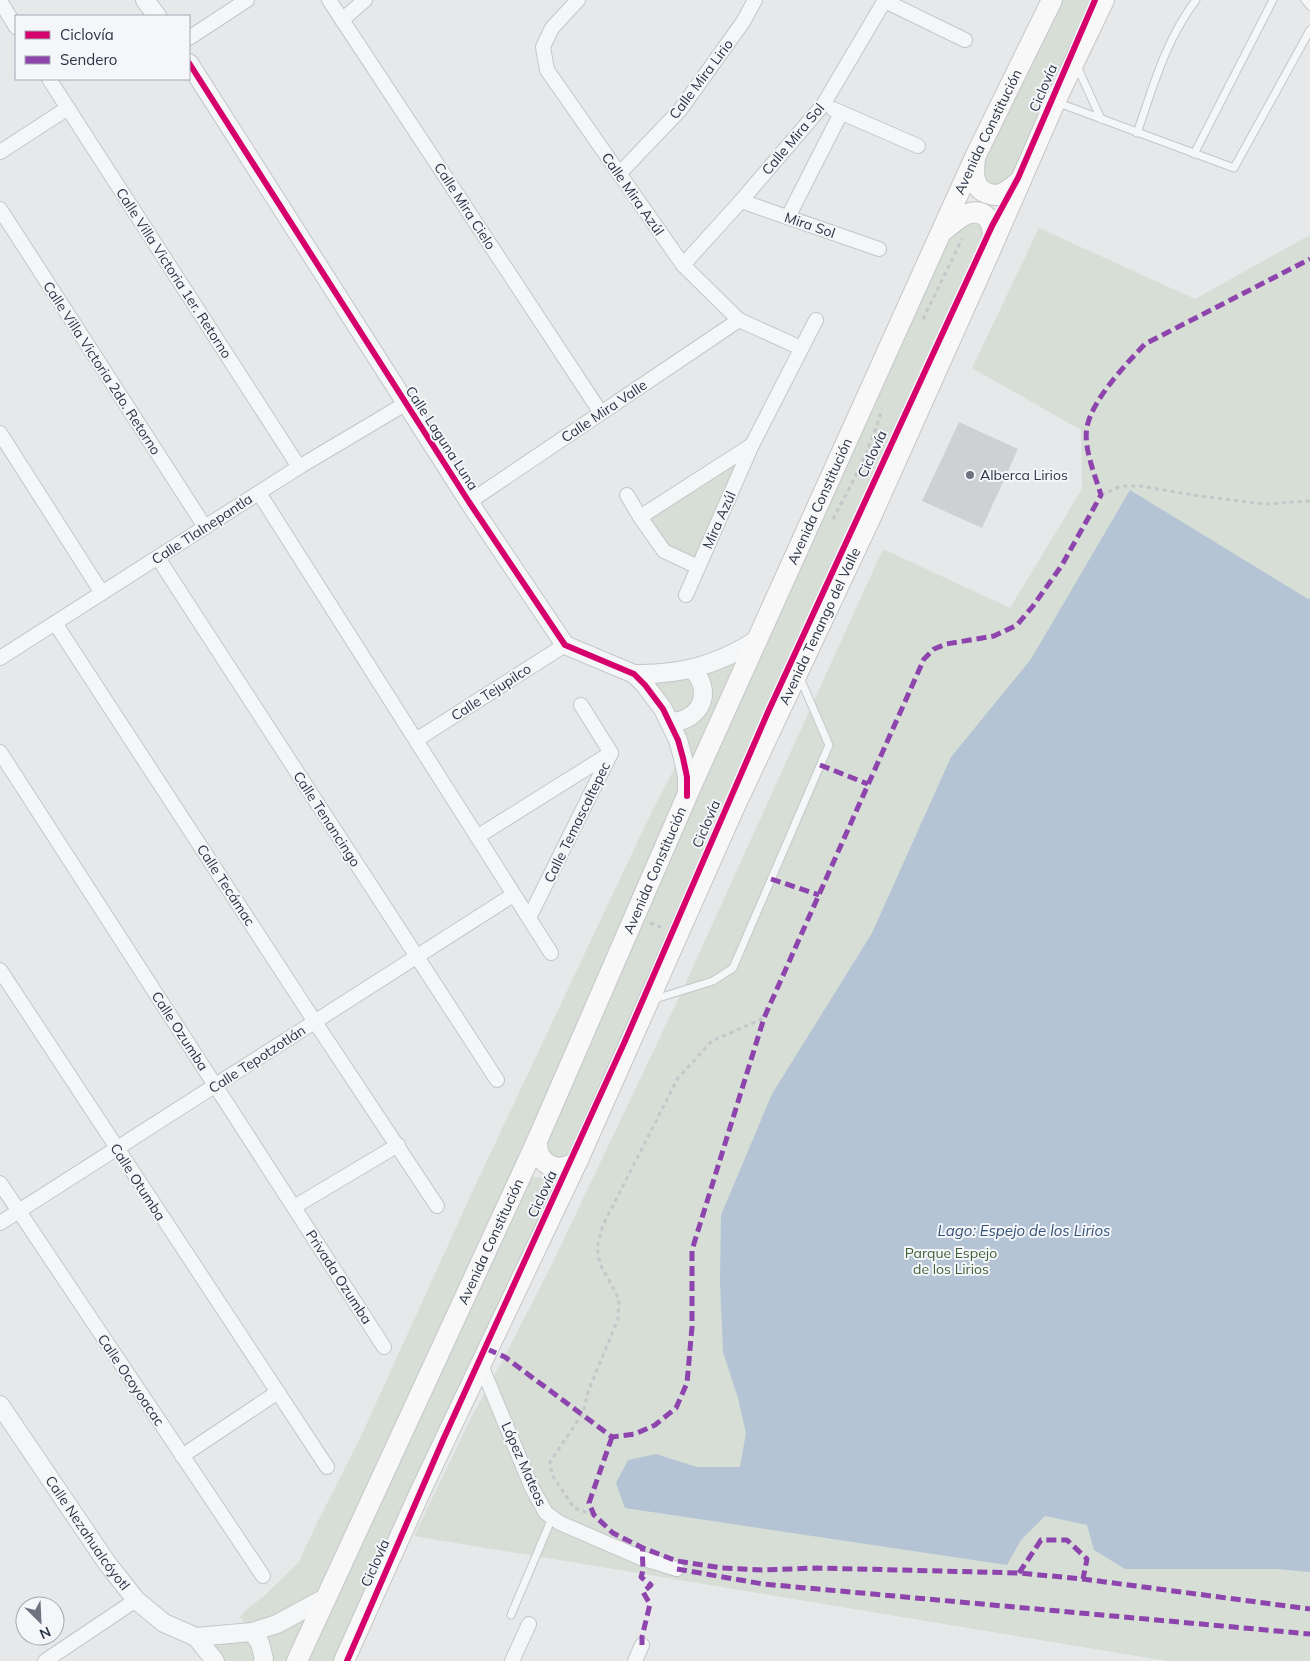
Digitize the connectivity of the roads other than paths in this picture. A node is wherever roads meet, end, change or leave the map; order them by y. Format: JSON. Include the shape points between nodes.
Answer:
{"nodes":[{"id":1,"x":145,"y":0,"type":"edge"},
{"id":2,"x":246,"y":0,"type":"edge"},
{"id":3,"x":329,"y":0,"type":"edge"},
{"id":4,"x":365,"y":0,"type":"edge"},
{"id":5,"x":578,"y":0,"type":"edge"},
{"id":6,"x":755,"y":0,"type":"edge"},
{"id":7,"x":885,"y":0,"type":"edge"},
{"id":8,"x":1052,"y":0,"type":"edge"},
{"id":9,"x":1104,"y":0,"type":"edge"},
{"id":10,"x":1196,"y":0,"type":"edge"},
{"id":11,"x":1273,"y":0,"type":"edge"},
{"id":12,"x":1305,"y":0,"type":"edge"},
{"id":13,"x":0,"y":1,"type":"edge"},
{"id":14,"x":1310,"y":6,"type":"edge"},
{"id":15,"x":156,"y":15,"type":"edge"},
{"id":16,"x":342,"y":20,"type":"junction"},
{"id":17,"x":15,"y":25,"type":"edge"},
{"id":18,"x":1310,"y":30,"type":"edge"},
{"id":19,"x":190,"y":37,"type":"edge"},
{"id":20,"x":964,"y":40,"type":"dead end"},
{"id":21,"x":1075,"y":61,"type":"junction"},
{"id":22,"x":190,"y":65,"type":"edge"},
{"id":23,"x":51,"y":80,"type":"edge"},
{"id":24,"x":1055,"y":102,"type":"junction"},
{"id":25,"x":823,"y":104,"type":"junction"},
{"id":26,"x":68,"y":108,"type":"junction"},
{"id":27,"x":841,"y":113,"type":"junction"},
{"id":28,"x":1101,"y":119,"type":"junction"},
{"id":29,"x":1136,"y":133,"type":"junction"},
{"id":30,"x":918,"y":146,"type":"dead end"},
{"id":31,"x":0,"y":152,"type":"edge"},
{"id":32,"x":1194,"y":154,"type":"junction"},
{"id":33,"x":975,"y":157,"type":"junction"},
{"id":34,"x":619,"y":174,"type":"junction"},
{"id":35,"x":1021,"y":180,"type":"junction"},
{"id":36,"x":741,"y":201,"type":"junction"},
{"id":37,"x":0,"y":209,"type":"edge"},
{"id":38,"x":788,"y":217,"type":"junction"},
{"id":39,"x":942,"y":231,"type":"junction"},
{"id":40,"x":879,"y":249,"type":"dead end"},
{"id":41,"x":990,"y":251,"type":"junction"},
{"id":42,"x":683,"y":265,"type":"junction"},
{"id":43,"x":739,"y":320,"type":"junction"},
{"id":44,"x":816,"y":320,"type":"dead end"},
{"id":45,"x":801,"y":348,"type":"junction"},
{"id":46,"x":405,"y":404,"type":"junction"},
{"id":47,"x":601,"y":413,"type":"junction"},
{"id":48,"x":0,"y":433,"type":"edge"},
{"id":49,"x":752,"y":445,"type":"junction"},
{"id":50,"x":299,"y":467,"type":"junction"},
{"id":51,"x":258,"y":493,"type":"junction"},
{"id":52,"x":627,"y":495,"type":"dead end"},
{"id":53,"x":468,"y":502,"type":"junction"},
{"id":54,"x":640,"y":517,"type":"junction"},
{"id":55,"x":205,"y":527,"type":"junction"},
{"id":56,"x":158,"y":558,"type":"junction"},
{"id":57,"x":698,"y":567,"type":"junction"},
{"id":58,"x":102,"y":593,"type":"junction"},
{"id":59,"x":686,"y":595,"type":"dead end"},
{"id":60,"x":55,"y":623,"type":"junction"},
{"id":61,"x":757,"y":640,"type":"junction"},
{"id":62,"x":565,"y":644,"type":"junction"},
{"id":63,"x":2,"y":652,"type":"edge"},
{"id":64,"x":692,"y":670,"type":"junction"},
{"id":65,"x":798,"y":672,"type":"junction"},
{"id":66,"x":634,"y":674,"type":"junction"},
{"id":67,"x":581,"y":705,"type":"dead end"},
{"id":68,"x":671,"y":722,"type":"junction"},
{"id":69,"x":416,"y":740,"type":"junction"},
{"id":70,"x":0,"y":752,"type":"edge"},
{"id":71,"x":611,"y":753,"type":"junction"},
{"id":72,"x":687,"y":796,"type":"junction"},
{"id":73,"x":477,"y":837,"type":"junction"},
{"id":74,"x":513,"y":895,"type":"junction"},
{"id":75,"x":529,"y":918,"type":"junction"},
{"id":76,"x":551,"y":953,"type":"dead end"},
{"id":77,"x":417,"y":957,"type":"junction"},
{"id":78,"x":0,"y":970,"type":"edge"},
{"id":79,"x":647,"y":1002,"type":"junction"},
{"id":80,"x":315,"y":1022,"type":"junction"},
{"id":81,"x":497,"y":1080,"type":"dead end"},
{"id":82,"x":215,"y":1086,"type":"junction"},
{"id":83,"x":537,"y":1141,"type":"junction"},
{"id":84,"x":398,"y":1145,"type":"junction"},
{"id":85,"x":116,"y":1149,"type":"junction"},
{"id":86,"x":578,"y":1160,"type":"junction"},
{"id":87,"x":0,"y":1183,"type":"edge"},
{"id":88,"x":518,"y":1183,"type":"junction"},
{"id":89,"x":559,"y":1200,"type":"junction"},
{"id":90,"x":437,"y":1206,"type":"dead end"},
{"id":91,"x":294,"y":1207,"type":"junction"},
{"id":92,"x":18,"y":1211,"type":"junction"},
{"id":93,"x":0,"y":1223,"type":"edge"},
{"id":94,"x":384,"y":1347,"type":"dead end"},
{"id":95,"x":481,"y":1366,"type":"junction"},
{"id":96,"x":278,"y":1392,"type":"junction"},
{"id":97,"x":0,"y":1405,"type":"edge"},
{"id":98,"x":182,"y":1456,"type":"junction"},
{"id":99,"x":326,"y":1467,"type":"dead end"},
{"id":100,"x":552,"y":1518,"type":"junction"},
{"id":101,"x":678,"y":1569,"type":"dead end"},
{"id":102,"x":263,"y":1576,"type":"dead end"},
{"id":103,"x":327,"y":1597,"type":"junction"},
{"id":104,"x":136,"y":1600,"type":"junction"},
{"id":105,"x":511,"y":1615,"type":"dead end"},
{"id":106,"x":528,"y":1624,"type":"dead end"},
{"id":107,"x":252,"y":1632,"type":"junction"},
{"id":108,"x":196,"y":1637,"type":"junction"},
{"id":109,"x":642,"y":1645,"type":"dead end"},
{"id":110,"x":45,"y":1661,"type":"edge"},
{"id":111,"x":215,"y":1661,"type":"edge"},
{"id":112,"x":263,"y":1661,"type":"edge"},
{"id":113,"x":297,"y":1661,"type":"edge"},
{"id":114,"x":344,"y":1661,"type":"edge"},
{"id":115,"x":512,"y":1661,"type":"edge"},
{"id":116,"x":635,"y":1661,"type":"edge"}],
"edges":[{"from":1,"to":15,"type":"street"},
{"from":2,"to":19,"type":"street"},
{"from":3,"to":16,"type":"street","name":"Calle Mira Cielo"},
{"from":4,"to":16,"type":"street"},
{"from":5,"to":34,"type":"street","name":"Calle Mira Azúl","via":[[552,28],[543,47],[547,70]]},
{"from":6,"to":34,"type":"street","name":"Calle Mira Lirio","via":[[680,110]]},
{"from":7,"to":20,"type":"street"},
{"from":7,"to":25,"type":"street","name":"Calle Mira Sol"},
{"from":8,"to":33,"type":"main road","name":"Avenida Constitución"},
{"from":9,"to":21,"type":"main road","name":"Avenida Tenango del Valle"},
{"from":10,"to":29,"type":"lane","via":[[1164,53]]},
{"from":11,"to":32,"type":"lane"},
{"from":12,"to":14,"type":"lane"},
{"from":13,"to":17,"type":"street"},
{"from":16,"to":47,"type":"street","name":"Calle Mira Cielo"},
{"from":18,"to":32,"type":"lane","via":[[1234,168]]},
{"from":21,"to":24,"type":"main road","name":"Avenida Tenango del Valle"},
{"from":21,"to":28,"type":"lane"},
{"from":22,"to":46,"type":"street","name":"Calle Laguna Luna"},
{"from":23,"to":26,"type":"street","name":"Calle Villa Victoria 1er. Retorno"},
{"from":24,"to":28,"type":"lane"},
{"from":24,"to":35,"type":"main road","name":"Avenida Tenango del Valle"},
{"from":25,"to":27,"type":"street"},
{"from":25,"to":36,"type":"street","name":"Calle Mira Sol"},
{"from":26,"to":31,"type":"street"},
{"from":26,"to":50,"type":"street","name":"Calle Villa Victoria 1er. Retorno"},
{"from":27,"to":30,"type":"street"},
{"from":27,"to":38,"type":"street"},
{"from":28,"to":29,"type":"lane"},
{"from":29,"to":32,"type":"lane"},
{"from":33,"to":35,"type":"main road","via":[[976,184],[984,193],[997,196]]},
{"from":33,"to":39,"type":"main road","name":"Avenida Constitución"},
{"from":34,"to":42,"type":"street","name":"Calle Mira Azúl"},
{"from":35,"to":41,"type":"main road","name":"Avenida Tenango del Valle"},
{"from":36,"to":38,"type":"street","name":"Mira Sol"},
{"from":36,"to":42,"type":"street","name":"Calle Mira Sol"},
{"from":37,"to":55,"type":"street","name":"Calle Villa Victoria 2do. Retorno"},
{"from":38,"to":40,"type":"street","name":"Mira Sol"},
{"from":39,"to":41,"type":"main road","via":[[968,214],[978,213],[991,222]]},
{"from":39,"to":61,"type":"main road","name":"Avenida Constitución"},
{"from":41,"to":65,"type":"main road","name":"Avenida Tenango del Valle"},
{"from":42,"to":43,"type":"street","name":"Calle Mira Azúl"},
{"from":43,"to":45,"type":"street","name":"Calle Mira Azúl"},
{"from":43,"to":47,"type":"street","name":"Calle Mira Valle"},
{"from":44,"to":45,"type":"street","name":"Mira Azúl"},
{"from":45,"to":49,"type":"street","name":"Mira Azúl"},
{"from":46,"to":50,"type":"street","name":"Calle Tlalnepantla"},
{"from":46,"to":53,"type":"street","name":"Calle Laguna Luna"},
{"from":47,"to":53,"type":"street","name":"Calle Mira Valle"},
{"from":48,"to":58,"type":"street"},
{"from":49,"to":54,"type":"street"},
{"from":49,"to":57,"type":"street","name":"Mira Azúl"},
{"from":50,"to":51,"type":"street","name":"Calle Tlalnepantla"},
{"from":51,"to":55,"type":"street","name":"Calle Tlalnepantla"},
{"from":51,"to":69,"type":"street"},
{"from":52,"to":54,"type":"street"},
{"from":53,"to":62,"type":"street","name":"Calle Laguna Luna"},
{"from":54,"to":57,"type":"street","via":[[664,551]]},
{"from":55,"to":56,"type":"street","name":"Calle Tlalnepantla"},
{"from":56,"to":58,"type":"street","name":"Calle Tlalnepantla"},
{"from":56,"to":77,"type":"street","name":"Calle Tenancingo"},
{"from":57,"to":59,"type":"street","name":"Mira Azúl"},
{"from":58,"to":60,"type":"street","name":"Calle Tlalnepantla"},
{"from":60,"to":63,"type":"street","name":"Calle Tlalnepantla"},
{"from":60,"to":80,"type":"street","name":"Calle Tecámac"},
{"from":61,"to":64,"type":"street","via":[[726,658]]},
{"from":61,"to":72,"type":"main road","name":"Avenida Constitución"},
{"from":62,"to":66,"type":"street"},
{"from":62,"to":69,"type":"street","name":"Calle Tejupilco"},
{"from":64,"to":66,"type":"street"},
{"from":64,"to":68,"type":"street","via":[[701,681],[701,703],[692,715]]},
{"from":65,"to":79,"type":"main road","name":"Avenida Tenango del Valle"},
{"from":65,"to":79,"type":"lane","via":[[829,746],[733,968],[714,981]]},
{"from":66,"to":68,"type":"street","via":[[655,696]]},
{"from":67,"to":71,"type":"street"},
{"from":68,"to":72,"type":"street","via":[[683,758]]},
{"from":69,"to":73,"type":"street"},
{"from":70,"to":82,"type":"street","name":"Calle Ozumba"},
{"from":71,"to":73,"type":"street","name":"Calle Temascaltepec"},
{"from":71,"to":75,"type":"street","name":"Calle Temascaltepec"},
{"from":72,"to":83,"type":"main road","name":"Avenida Constitución"},
{"from":73,"to":74,"type":"street"},
{"from":74,"to":75,"type":"street"},
{"from":74,"to":77,"type":"street","name":"Calle Tepotzotlán"},
{"from":75,"to":76,"type":"street"},
{"from":77,"to":80,"type":"street","name":"Calle Tepotzotlán"},
{"from":77,"to":81,"type":"street","name":"Calle Tenancingo"},
{"from":78,"to":85,"type":"street","name":"Calle Otumba"},
{"from":79,"to":86,"type":"main road","name":"Avenida Tenango del Valle"},
{"from":80,"to":82,"type":"street","name":"Calle Tepotzotlán"},
{"from":80,"to":84,"type":"street","name":"Calle Tecámac"},
{"from":82,"to":85,"type":"street","name":"Calle Tepotzotlán"},
{"from":82,"to":91,"type":"street","name":"Calle Ozumba"},
{"from":83,"to":86,"type":"main road","via":[[539,1154],[548,1165],[567,1167]]},
{"from":83,"to":88,"type":"main road","name":"Avenida Constitución"},
{"from":84,"to":90,"type":"street","name":"Calle Tecámac"},
{"from":84,"to":91,"type":"street"},
{"from":85,"to":92,"type":"street","name":"Calle Tepotzotlán"},
{"from":85,"to":96,"type":"street","name":"Calle Otumba"},
{"from":86,"to":89,"type":"main road","name":"Avenida Tenango del Valle"},
{"from":87,"to":92,"type":"street","name":"Calle Ocoyoacac"},
{"from":88,"to":89,"type":"main road","via":[[530,1175],[544,1176],[557,1189]]},
{"from":88,"to":103,"type":"main road","name":"Avenida Constitución"},
{"from":89,"to":95,"type":"main road","name":"Avenida Tenango del Valle"},
{"from":91,"to":94,"type":"street","name":"Privada Ozumba"},
{"from":92,"to":93,"type":"street","name":"Calle Tepotzotlán"},
{"from":92,"to":98,"type":"street","name":"Calle Ocoyoacac"},
{"from":95,"to":100,"type":"street","name":"López Mateos","via":[[532,1488]]},
{"from":95,"to":114,"type":"main road","name":"Avenida Tenango del Valle"},
{"from":96,"to":98,"type":"street"},
{"from":96,"to":99,"type":"street","name":"Calle Otumba"},
{"from":97,"to":104,"type":"street","name":"Calle Nezahualcóyotl","via":[[107,1563]]},
{"from":98,"to":102,"type":"street","name":"Calle Ocoyoacac"},
{"from":100,"to":101,"type":"street","name":"López Mateos","via":[[641,1558]]},
{"from":100,"to":105,"type":"lane"},
{"from":103,"to":107,"type":"street","name":"Calle Nezahualcóyotl","via":[[277,1624]]},
{"from":103,"to":113,"type":"main road","name":"Avenida Constitución"},
{"from":104,"to":108,"type":"street","name":"Calle Nezahualcóyotl","via":[[164,1623]]},
{"from":104,"to":110,"type":"street"},
{"from":106,"to":115,"type":"street"},
{"from":107,"to":108,"type":"street","name":"Calle Nezahualcóyotl"},
{"from":107,"to":112,"type":"street","via":[[260,1643]]},
{"from":108,"to":111,"type":"street","name":"Calle Nezahualcóyotl"},
{"from":109,"to":116,"type":"street"}]}
